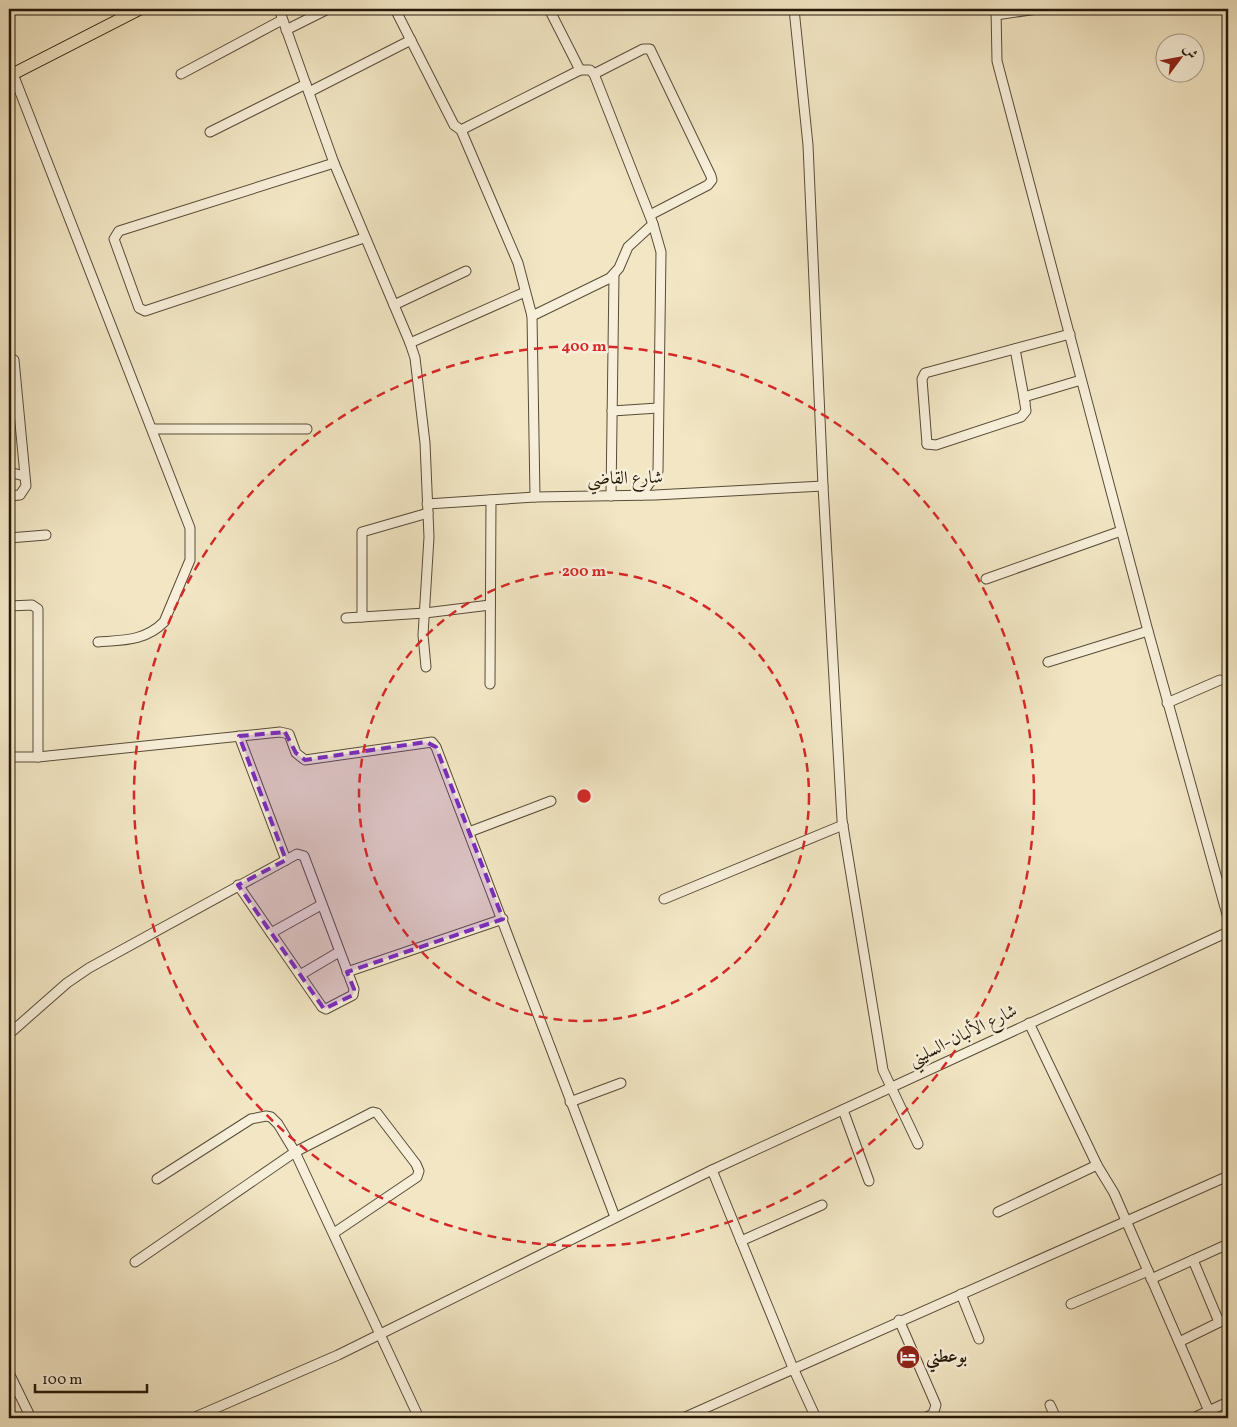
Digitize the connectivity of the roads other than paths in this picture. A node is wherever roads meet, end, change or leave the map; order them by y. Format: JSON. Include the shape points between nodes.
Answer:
{"nodes":[{"id":1,"x":140,"y":9,"type":"edge"},
{"id":2,"x":278,"y":9,"type":"edge"},
{"id":3,"x":328,"y":9,"type":"edge"},
{"id":4,"x":395,"y":9,"type":"edge"},
{"id":5,"x":549,"y":9,"type":"edge"},
{"id":6,"x":794,"y":9,"type":"edge"},
{"id":7,"x":1037,"y":9,"type":"edge"},
{"id":8,"x":996,"y":12,"type":"edge"},
{"id":9,"x":282,"y":20,"type":"junction"},
{"id":10,"x":286,"y":30,"type":"junction"},
{"id":11,"x":411,"y":40,"type":"junction"},
{"id":12,"x":580,"y":70,"type":"junction"},
{"id":13,"x":181,"y":74,"type":"dead end"},
{"id":14,"x":594,"y":74,"type":"junction"},
{"id":15,"x":11,"y":75,"type":"edge"},
{"id":16,"x":308,"y":88,"type":"junction"},
{"id":17,"x":461,"y":130,"type":"junction"},
{"id":18,"x":210,"y":132,"type":"dead end"},
{"id":19,"x":334,"y":163,"type":"junction"},
{"id":20,"x":651,"y":220,"type":"junction"},
{"id":21,"x":364,"y":238,"type":"junction"},
{"id":22,"x":466,"y":271,"type":"dead end"},
{"id":23,"x":614,"y":275,"type":"junction"},
{"id":24,"x":525,"y":292,"type":"junction"},
{"id":25,"x":394,"y":305,"type":"junction"},
{"id":26,"x":532,"y":316,"type":"junction"},
{"id":27,"x":1070,"y":334,"type":"junction"},
{"id":28,"x":410,"y":343,"type":"junction"},
{"id":29,"x":1015,"y":349,"type":"junction"},
{"id":30,"x":14,"y":360,"type":"dead end"},
{"id":31,"x":1081,"y":380,"type":"junction"},
{"id":32,"x":658,"y":408,"type":"junction"},
{"id":33,"x":13,"y":409,"type":"edge"},
{"id":34,"x":612,"y":411,"type":"junction"},
{"id":35,"x":153,"y":429,"type":"junction"},
{"id":36,"x":308,"y":429,"type":"dead end"},
{"id":37,"x":927,"y":444,"type":"junction"},
{"id":38,"x":9,"y":472,"type":"edge"},
{"id":39,"x":24,"y":476,"type":"junction"},
{"id":40,"x":823,"y":486,"type":"junction"},
{"id":41,"x":641,"y":495,"type":"junction"},
{"id":42,"x":9,"y":496,"type":"edge"},
{"id":43,"x":610,"y":496,"type":"junction"},
{"id":44,"x":535,"y":497,"type":"junction"},
{"id":45,"x":491,"y":500,"type":"junction"},
{"id":46,"x":428,"y":508,"type":"junction"},
{"id":47,"x":1121,"y":530,"type":"junction"},
{"id":48,"x":46,"y":535,"type":"dead end"},
{"id":49,"x":9,"y":538,"type":"edge"},
{"id":50,"x":986,"y":579,"type":"dead end"},
{"id":51,"x":9,"y":606,"type":"edge"},
{"id":52,"x":490,"y":606,"type":"junction"},
{"id":53,"x":425,"y":613,"type":"junction"},
{"id":54,"x":362,"y":617,"type":"junction"},
{"id":55,"x":346,"y":618,"type":"dead end"},
{"id":56,"x":1148,"y":631,"type":"junction"},
{"id":57,"x":98,"y":642,"type":"dead end"},
{"id":58,"x":1048,"y":662,"type":"dead end"},
{"id":59,"x":426,"y":667,"type":"dead end"},
{"id":60,"x":1220,"y":680,"type":"dead end"},
{"id":61,"x":490,"y":684,"type":"dead end"},
{"id":62,"x":1167,"y":703,"type":"junction"},
{"id":63,"x":238,"y":736,"type":"junction"},
{"id":64,"x":9,"y":757,"type":"edge"},
{"id":65,"x":38,"y":757,"type":"junction"},
{"id":66,"x":551,"y":802,"type":"dead end"},
{"id":67,"x":843,"y":825,"type":"junction"},
{"id":68,"x":469,"y":832,"type":"junction"},
{"id":69,"x":286,"y":860,"type":"junction"},
{"id":70,"x":238,"y":885,"type":"junction"},
{"id":71,"x":664,"y":899,"type":"dead end"},
{"id":72,"x":321,"y":905,"type":"junction"},
{"id":73,"x":1228,"y":918,"type":"edge"},
{"id":74,"x":503,"y":919,"type":"junction"},
{"id":75,"x":1228,"y":932,"type":"edge"},
{"id":76,"x":271,"y":933,"type":"junction"},
{"id":77,"x":340,"y":952,"type":"junction"},
{"id":78,"x":348,"y":972,"type":"junction"},
{"id":79,"x":300,"y":975,"type":"junction"},
{"id":80,"x":1029,"y":1022,"type":"junction"},
{"id":81,"x":9,"y":1034,"type":"edge"},
{"id":82,"x":621,"y":1083,"type":"dead end"},
{"id":83,"x":892,"y":1088,"type":"junction"},
{"id":84,"x":570,"y":1102,"type":"junction"},
{"id":85,"x":844,"y":1110,"type":"junction"},
{"id":86,"x":918,"y":1144,"type":"dead end"},
{"id":87,"x":295,"y":1152,"type":"junction"},
{"id":88,"x":1097,"y":1165,"type":"junction"},
{"id":89,"x":712,"y":1170,"type":"junction"},
{"id":90,"x":1228,"y":1176,"type":"edge"},
{"id":91,"x":157,"y":1178,"type":"dead end"},
{"id":92,"x":869,"y":1181,"type":"dead end"},
{"id":93,"x":822,"y":1206,"type":"dead end"},
{"id":94,"x":998,"y":1212,"type":"dead end"},
{"id":95,"x":614,"y":1217,"type":"junction"},
{"id":96,"x":1127,"y":1223,"type":"junction"},
{"id":97,"x":334,"y":1233,"type":"junction"},
{"id":98,"x":741,"y":1241,"type":"junction"},
{"id":99,"x":1228,"y":1244,"type":"edge"},
{"id":100,"x":1193,"y":1260,"type":"junction"},
{"id":101,"x":135,"y":1262,"type":"dead end"},
{"id":102,"x":1150,"y":1275,"type":"junction"},
{"id":103,"x":961,"y":1294,"type":"junction"},
{"id":104,"x":1071,"y":1304,"type":"dead end"},
{"id":105,"x":899,"y":1320,"type":"junction"},
{"id":106,"x":1224,"y":1320,"type":"edge"},
{"id":107,"x":379,"y":1335,"type":"junction"},
{"id":108,"x":979,"y":1339,"type":"dead end"},
{"id":109,"x":1179,"y":1342,"type":"junction"},
{"id":110,"x":793,"y":1368,"type":"junction"},
{"id":111,"x":9,"y":1373,"type":"edge"},
{"id":112,"x":1228,"y":1402,"type":"edge"},
{"id":113,"x":1050,"y":1405,"type":"dead end"},
{"id":114,"x":1211,"y":1415,"type":"edge"},
{"id":115,"x":31,"y":1418,"type":"edge"},
{"id":116,"x":192,"y":1418,"type":"edge"},
{"id":117,"x":418,"y":1418,"type":"edge"},
{"id":118,"x":682,"y":1418,"type":"edge"},
{"id":119,"x":816,"y":1418,"type":"edge"},
{"id":120,"x":924,"y":1418,"type":"edge"},
{"id":121,"x":1056,"y":1418,"type":"edge"},
{"id":122,"x":1193,"y":1418,"type":"edge"}],
"edges":[{"from":1,"to":15,"type":"main road"},
{"from":2,"to":9,"type":"street"},
{"from":3,"to":10,"type":"street"},
{"from":4,"to":11,"type":"street"},
{"from":5,"to":12,"type":"street"},
{"from":6,"to":40,"type":"street","via":[[808,145]]},
{"from":7,"to":8,"type":"street"},
{"from":8,"to":27,"type":"street","via":[[997,60]]},
{"from":9,"to":10,"type":"street"},
{"from":9,"to":13,"type":"street"},
{"from":10,"to":16,"type":"street"},
{"from":11,"to":16,"type":"street"},
{"from":11,"to":17,"type":"street","via":[[454,125]]},
{"from":12,"to":14,"type":"street","via":[[590,70]]},
{"from":12,"to":17,"type":"street"},
{"from":14,"to":20,"type":"street"},
{"from":14,"to":20,"type":"street","via":[[643,49],[650,49],[711,176],[708,185]]},
{"from":15,"to":35,"type":"street"},
{"from":16,"to":18,"type":"street"},
{"from":16,"to":19,"type":"street"},
{"from":17,"to":24,"type":"street","via":[[518,263]]},
{"from":19,"to":21,"type":"street"},
{"from":19,"to":21,"type":"street","via":[[119,232],[114,239],[139,308],[145,310]]},
{"from":20,"to":23,"type":"street","via":[[628,247]]},
{"from":20,"to":32,"type":"street","via":[[661,252]]},
{"from":21,"to":25,"type":"street"},
{"from":22,"to":25,"type":"street"},
{"from":23,"to":26,"type":"street"},
{"from":23,"to":34,"type":"street"},
{"from":24,"to":26,"type":"street"},
{"from":24,"to":28,"type":"street"},
{"from":25,"to":28,"type":"street"},
{"from":26,"to":44,"type":"street"},
{"from":27,"to":29,"type":"street"},
{"from":27,"to":31,"type":"street"},
{"from":28,"to":46,"type":"street","via":[[419,388]]},
{"from":29,"to":37,"type":"street","via":[[925,372],[922,379]]},
{"from":29,"to":37,"type":"street","via":[[1025,413]]},
{"from":30,"to":33,"type":"street"},
{"from":31,"to":37,"type":"street","via":[[1024,397],[1026,411],[1021,417],[936,445]]},
{"from":31,"to":47,"type":"street"},
{"from":32,"to":34,"type":"street"},
{"from":32,"to":41,"type":"street","via":[[658,471]]},
{"from":33,"to":39,"type":"street"},
{"from":34,"to":43,"type":"street"},
{"from":35,"to":36,"type":"street"},
{"from":35,"to":57,"type":"street","via":[[188,519],[190,560],[172,608],[157,629],[138,639]]},
{"from":38,"to":39,"type":"street"},
{"from":39,"to":42,"type":"street","via":[[24,490],[20,495]]},
{"from":40,"to":41,"type":"street","name":"شارع القاضي"},
{"from":40,"to":67,"type":"street"},
{"from":41,"to":43,"type":"street","name":"شارع القاضي"},
{"from":43,"to":44,"type":"street","name":"شارع القاضي"},
{"from":44,"to":45,"type":"street","name":"شارع القاضي"},
{"from":45,"to":46,"type":"street","name":"شارع القاضي"},
{"from":45,"to":52,"type":"street"},
{"from":46,"to":53,"type":"street"},
{"from":46,"to":54,"type":"street","name":"شارع القاضي","via":[[362,532]]},
{"from":47,"to":50,"type":"street"},
{"from":47,"to":56,"type":"street"},
{"from":48,"to":49,"type":"street"},
{"from":51,"to":65,"type":"street","via":[[32,604],[38,609]]},
{"from":52,"to":53,"type":"street"},
{"from":52,"to":61,"type":"street"},
{"from":53,"to":54,"type":"street"},
{"from":53,"to":59,"type":"street"},
{"from":54,"to":55,"type":"street"},
{"from":56,"to":58,"type":"street"},
{"from":56,"to":62,"type":"street"},
{"from":60,"to":62,"type":"street"},
{"from":62,"to":73,"type":"street"},
{"from":63,"to":65,"type":"street"},
{"from":63,"to":68,"type":"street","via":[[285,732],[296,753],[305,760],[432,742]]},
{"from":63,"to":69,"type":"street"},
{"from":64,"to":65,"type":"street"},
{"from":66,"to":68,"type":"street"},
{"from":67,"to":71,"type":"street"},
{"from":67,"to":83,"type":"street","via":[[883,1070]]},
{"from":68,"to":74,"type":"street"},
{"from":69,"to":70,"type":"street"},
{"from":69,"to":72,"type":"street","via":[[297,854],[304,856]]},
{"from":70,"to":76,"type":"street"},
{"from":70,"to":81,"type":"street","via":[[89,968]]},
{"from":72,"to":76,"type":"street"},
{"from":72,"to":77,"type":"street"},
{"from":74,"to":78,"type":"street"},
{"from":74,"to":84,"type":"street"},
{"from":75,"to":80,"type":"street","name":"شارع الألبان-السليني"},
{"from":76,"to":79,"type":"street"},
{"from":77,"to":78,"type":"street"},
{"from":77,"to":79,"type":"street"},
{"from":78,"to":79,"type":"street","via":[[354,989],[352,995],[326,1009],[322,1008]]},
{"from":80,"to":83,"type":"street","name":"شارع الألبان-السليني"},
{"from":80,"to":88,"type":"street"},
{"from":82,"to":84,"type":"street"},
{"from":83,"to":85,"type":"street","name":"شارع الألبان-السليني"},
{"from":83,"to":86,"type":"street"},
{"from":84,"to":95,"type":"street"},
{"from":85,"to":89,"type":"street","name":"شارع الألبان-السليني"},
{"from":85,"to":92,"type":"street"},
{"from":87,"to":91,"type":"street","via":[[271,1117],[258,1117]]},
{"from":87,"to":97,"type":"street"},
{"from":87,"to":97,"type":"street","via":[[373,1112],[416,1164],[419,1172],[412,1182]]},
{"from":87,"to":101,"type":"street"},
{"from":88,"to":94,"type":"street"},
{"from":88,"to":96,"type":"street"},
{"from":89,"to":95,"type":"street","name":"شارع الألبان-السليني"},
{"from":89,"to":98,"type":"street"},
{"from":90,"to":96,"type":"street"},
{"from":93,"to":98,"type":"street"},
{"from":95,"to":107,"type":"street","name":"شارع الألبان-السليني"},
{"from":96,"to":102,"type":"street"},
{"from":96,"to":103,"type":"street"},
{"from":97,"to":107,"type":"street"},
{"from":98,"to":110,"type":"street"},
{"from":99,"to":100,"type":"street"},
{"from":100,"to":102,"type":"street"},
{"from":100,"to":106,"type":"street"},
{"from":102,"to":104,"type":"street"},
{"from":102,"to":109,"type":"street"},
{"from":103,"to":105,"type":"street"},
{"from":103,"to":108,"type":"street"},
{"from":105,"to":110,"type":"street"},
{"from":105,"to":120,"type":"street","via":[[936,1405],[933,1414]]},
{"from":106,"to":109,"type":"street"},
{"from":107,"to":116,"type":"street","name":"شارع الألبان-السليني","via":[[257,1392]]},
{"from":107,"to":117,"type":"street"},
{"from":109,"to":114,"type":"street"},
{"from":110,"to":118,"type":"street"},
{"from":110,"to":119,"type":"street"},
{"from":111,"to":115,"type":"street"},
{"from":112,"to":114,"type":"street"},
{"from":113,"to":121,"type":"street"},
{"from":114,"to":122,"type":"street"}]}
